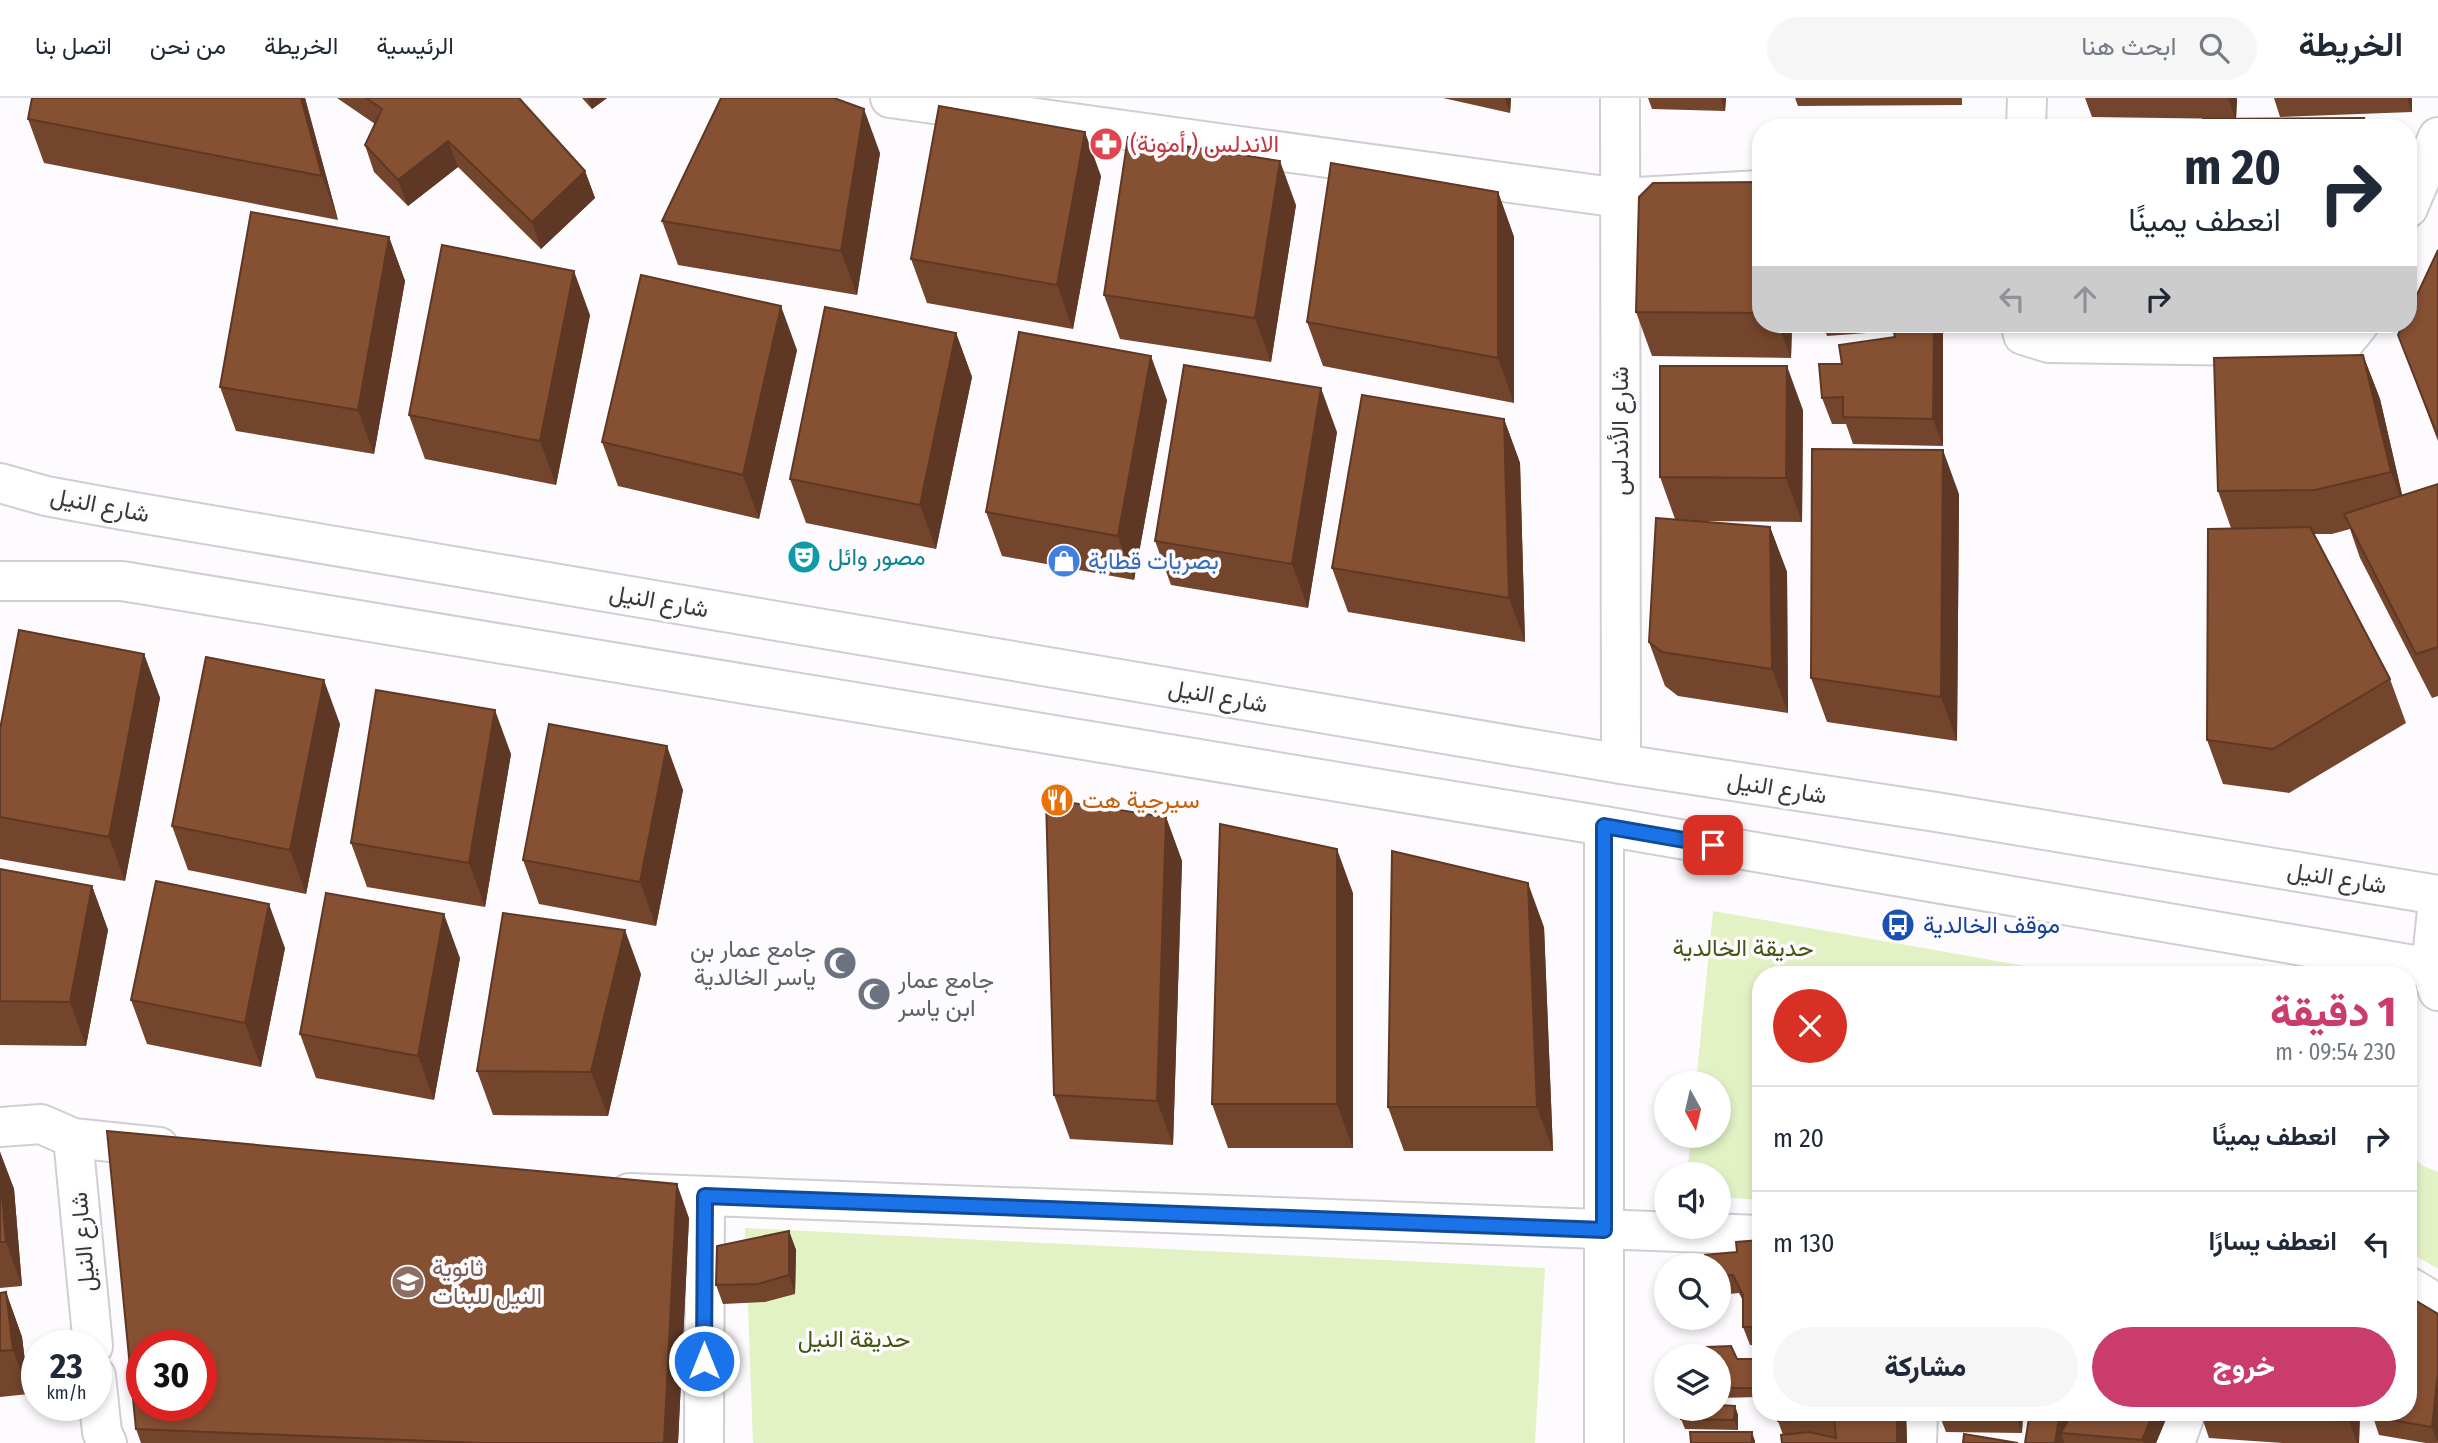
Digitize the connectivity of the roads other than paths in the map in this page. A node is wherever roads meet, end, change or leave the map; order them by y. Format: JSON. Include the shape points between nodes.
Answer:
{"nodes":[{"id":1,"x":890,"y":98,"type":"edge"},
{"id":2,"x":1620,"y":98,"type":"edge"},
{"id":3,"x":2027,"y":98,"type":"edge"},
{"id":4,"x":2026,"y":119,"type":"edge"},
{"id":5,"x":2438,"y":137,"type":"edge"},
{"id":6,"x":2417,"y":187,"type":"edge"},
{"id":7,"x":1752,"y":190,"type":"edge"},
{"id":8,"x":1620,"y":198,"type":"junction"},
{"id":9,"x":2023,"y":333,"type":"edge"},
{"id":10,"x":2352,"y":333,"type":"edge"},
{"id":11,"x":0,"y":483,"type":"edge"},
{"id":12,"x":0,"y":581,"type":"edge"},
{"id":13,"x":1621,"y":764,"type":"junction"},
{"id":14,"x":1604,"y":826,"type":"junction"},
{"id":15,"x":2438,"y":895,"type":"edge"},
{"id":16,"x":2438,"y":901,"type":"edge"},
{"id":17,"x":2363,"y":966,"type":"edge"},
{"id":18,"x":2434,"y":979,"type":"edge"},
{"id":19,"x":0,"y":1127,"type":"edge"},
{"id":20,"x":73,"y":1138,"type":"junction"},
{"id":21,"x":198,"y":1151,"type":"edge"},
{"id":22,"x":599,"y":1192,"type":"edge"},
{"id":23,"x":705,"y":1196,"type":"junction"},
{"id":24,"x":1604,"y":1230,"type":"junction"},
{"id":25,"x":1752,"y":1235,"type":"edge"},
{"id":26,"x":2417,"y":1291,"type":"edge"},
{"id":27,"x":2438,"y":1304,"type":"edge"},
{"id":28,"x":91,"y":1330,"type":"edge"},
{"id":29,"x":101,"y":1421,"type":"edge"},
{"id":30,"x":1918,"y":1421,"type":"edge"},
{"id":31,"x":2183,"y":1421,"type":"edge"},
{"id":32,"x":107,"y":1443,"type":"edge"},
{"id":33,"x":704,"y":1443,"type":"edge"},
{"id":34,"x":1604,"y":1443,"type":"edge"},
{"id":35,"x":1917,"y":1443,"type":"edge"},
{"id":36,"x":2175,"y":1443,"type":"edge"}],
"edges":[{"from":1,"to":8,"type":"main road"},
{"from":2,"to":8,"type":"main road","name":"شارع الأندلس"},
{"from":3,"to":4,"type":"main road"},
{"from":5,"to":6,"type":"main road"},
{"from":7,"to":8,"type":"main road"},
{"from":8,"to":13,"type":"main road","name":"شارع الأندلس"},
{"from":9,"to":10,"type":"main road","via":[[2049,344],[2316,347],[2342,345]]},
{"from":11,"to":13,"type":"main road","name":"شارع النيل","via":[[142,513]]},
{"from":12,"to":14,"type":"main road","via":[[122,581]]},
{"from":13,"to":15,"type":"main road","name":"شارع النيل"},
{"from":14,"to":17,"type":"main road"},
{"from":14,"to":24,"type":"main road"},
{"from":16,"to":18,"type":"main road"},
{"from":19,"to":20,"type":"main road","via":[[41,1124]]},
{"from":20,"to":21,"type":"main road"},
{"from":20,"to":28,"type":"main road","name":"شارع النيل"},
{"from":22,"to":23,"type":"main road"},
{"from":23,"to":24,"type":"main road"},
{"from":23,"to":33,"type":"main road"},
{"from":24,"to":25,"type":"main road"},
{"from":24,"to":34,"type":"main road"},
{"from":26,"to":27,"type":"main road"},
{"from":29,"to":32,"type":"main road"},
{"from":30,"to":35,"type":"main road"},
{"from":31,"to":36,"type":"main road"}]}
